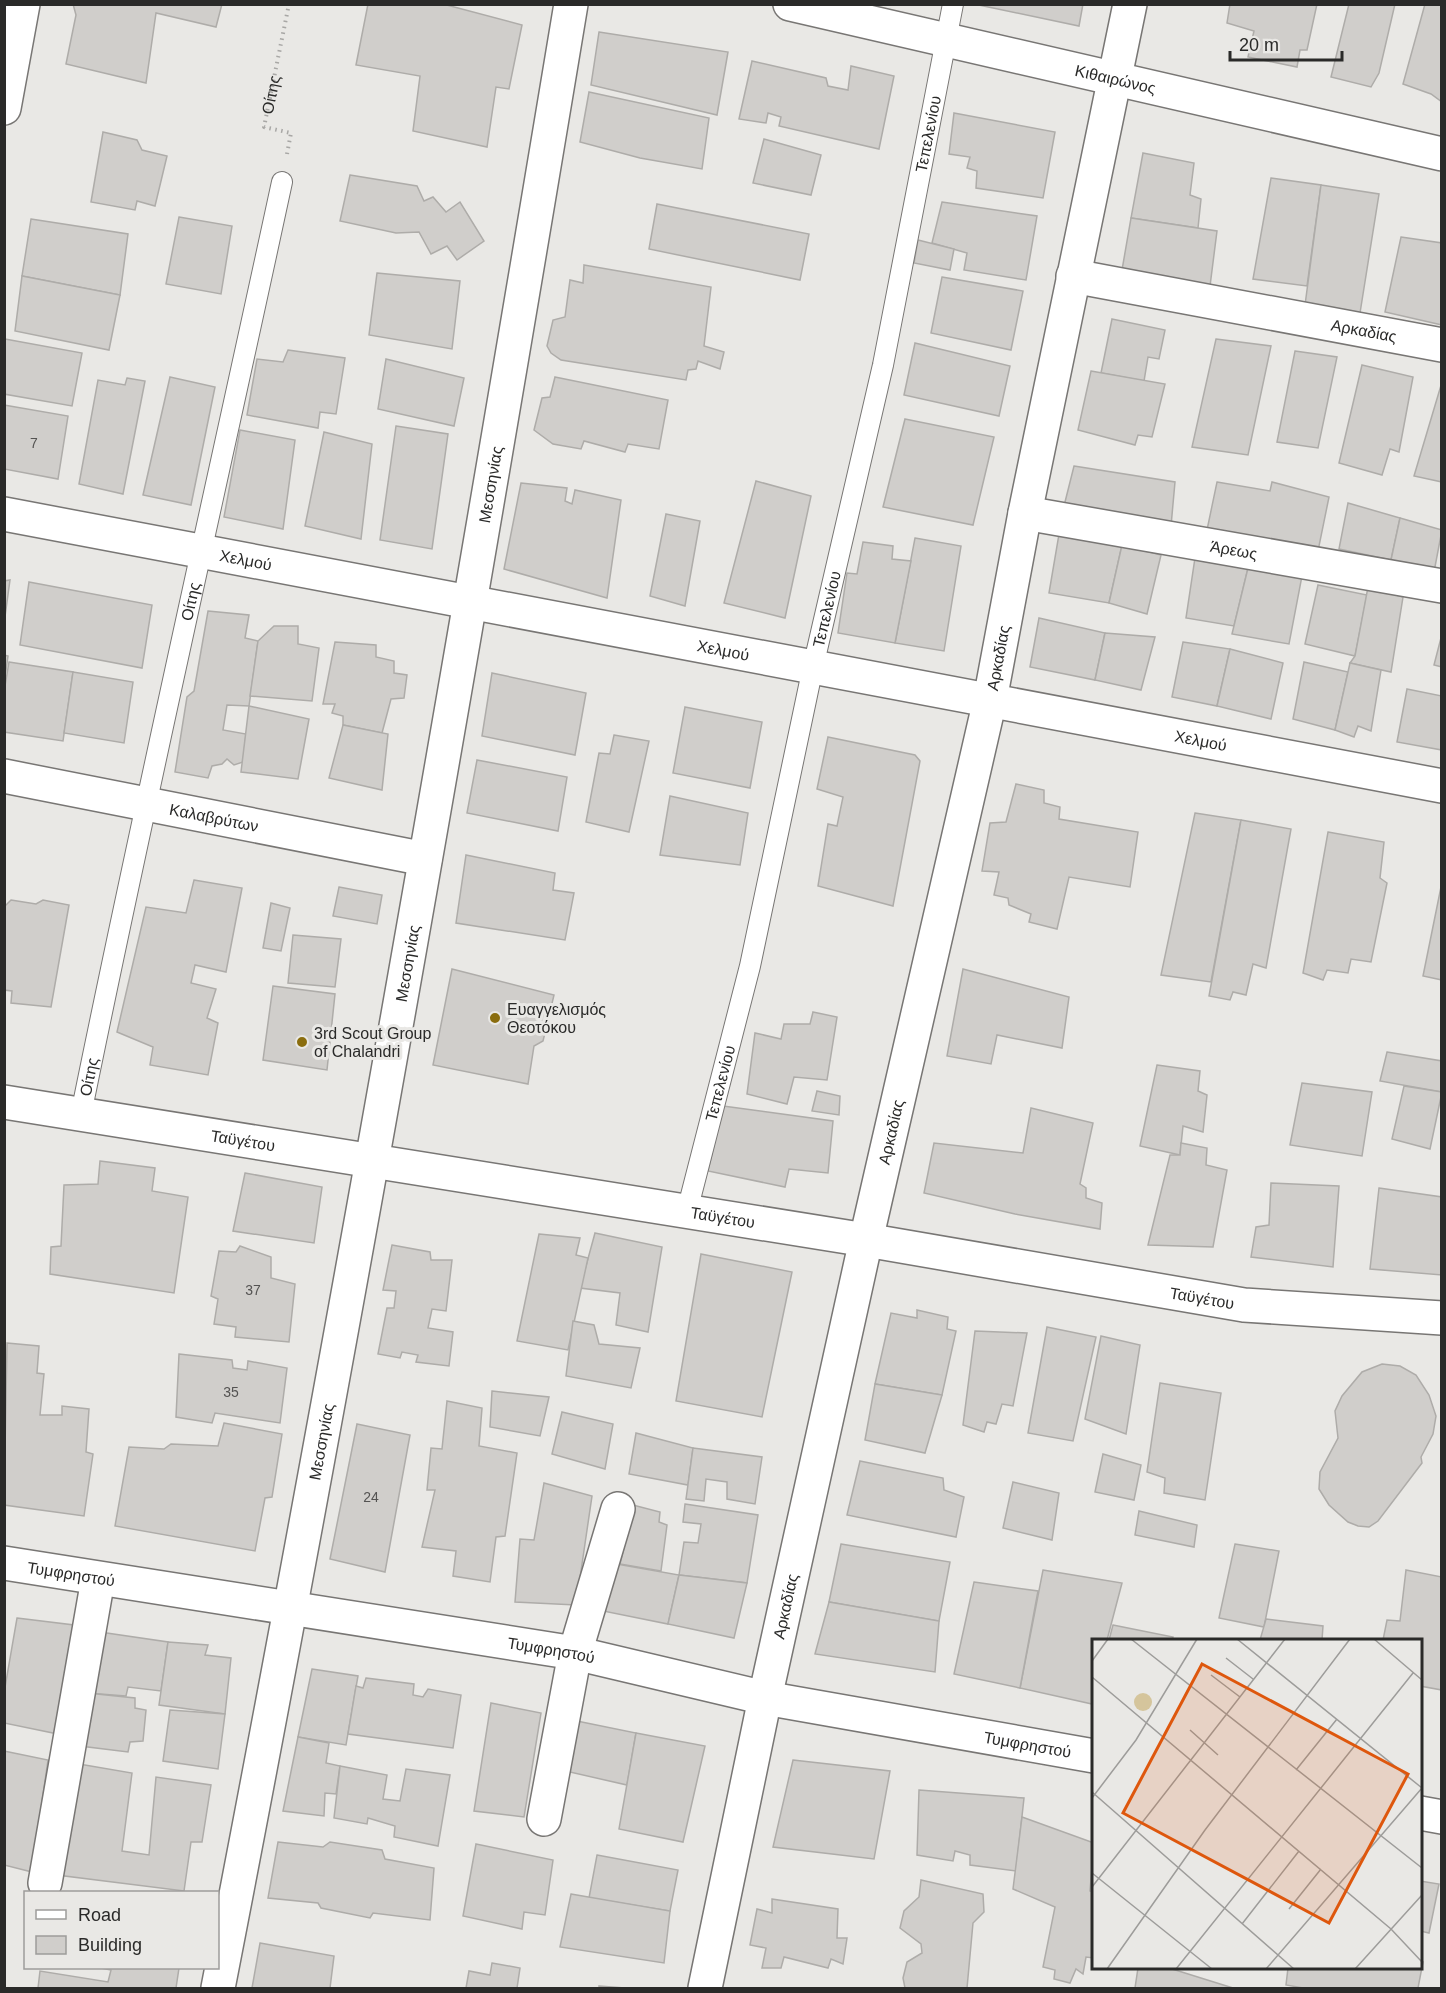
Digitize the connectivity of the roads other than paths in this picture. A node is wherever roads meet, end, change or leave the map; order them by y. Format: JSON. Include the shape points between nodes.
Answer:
{"nodes":[{"id":1,"x":23,"y":4,"type":"edge"},
{"id":2,"x":571,"y":4,"type":"edge"},
{"id":3,"x":790,"y":4,"type":"edge"},
{"id":4,"x":953,"y":4,"type":"edge"},
{"id":5,"x":1130,"y":4,"type":"edge"},
{"id":6,"x":946,"y":40,"type":"junction"},
{"id":7,"x":1114,"y":79,"type":"junction"},
{"id":8,"x":4,"y":108,"type":"edge"},
{"id":9,"x":1442,"y":154,"type":"edge"},
{"id":10,"x":282,"y":182,"type":"road end"},
{"id":11,"x":1073,"y":276,"type":"junction"},
{"id":12,"x":1442,"y":345,"type":"edge"},
{"id":13,"x":1025,"y":513,"type":"junction"},
{"id":14,"x":4,"y":514,"type":"edge"},
{"id":15,"x":203,"y":551,"type":"junction"},
{"id":16,"x":1442,"y":586,"type":"edge"},
{"id":17,"x":472,"y":602,"type":"junction"},
{"id":18,"x":813,"y":667,"type":"junction"},
{"id":19,"x":990,"y":700,"type":"junction"},
{"id":20,"x":4,"y":776,"type":"edge"},
{"id":21,"x":1442,"y":786,"type":"edge"},
{"id":22,"x":144,"y":803,"type":"junction"},
{"id":23,"x":425,"y":859,"type":"junction"},
{"id":24,"x":4,"y":1102,"type":"edge"},
{"id":25,"x":81,"y":1114,"type":"junction"},
{"id":26,"x":372,"y":1161,"type":"junction"},
{"id":27,"x":687,"y":1211,"type":"junction"},
{"id":28,"x":866,"y":1240,"type":"junction"},
{"id":29,"x":1442,"y":1318,"type":"edge"},
{"id":30,"x":618,"y":1509,"type":"dead end"},
{"id":31,"x":4,"y":1563,"type":"edge"},
{"id":32,"x":98,"y":1579,"type":"junction"},
{"id":33,"x":292,"y":1606,"type":"junction"},
{"id":34,"x":575,"y":1653,"type":"junction"},
{"id":35,"x":765,"y":1698,"type":"junction"},
{"id":36,"x":1092,"y":1756,"type":"edge"},
{"id":37,"x":1422,"y":1813,"type":"edge"},
{"id":38,"x":1442,"y":1817,"type":"edge"},
{"id":39,"x":544,"y":1819,"type":"dead end"},
{"id":40,"x":45,"y":1883,"type":"dead end"},
{"id":41,"x":218,"y":1989,"type":"edge"},
{"id":42,"x":705,"y":1989,"type":"edge"}],
"edges":[{"from":1,"to":8,"type":"street"},
{"from":2,"to":17,"type":"street","name":"Μεσσηνίας"},
{"from":3,"to":6,"type":"street","name":"Κιθαιρώνος"},
{"from":4,"to":6,"type":"lane","name":"Τεπελενίου"},
{"from":5,"to":7,"type":"street","name":"Αρκαδίας"},
{"from":6,"to":7,"type":"street","name":"Κιθαιρώνος"},
{"from":6,"to":18,"type":"lane","name":"Τεπελενίου","via":[[883,364]]},
{"from":7,"to":9,"type":"street","name":"Κιθαιρώνος"},
{"from":7,"to":11,"type":"street","name":"Αρκαδίας"},
{"from":10,"to":15,"type":"lane","name":"Οίτης"},
{"from":11,"to":12,"type":"street","name":"Αρκαδίας"},
{"from":11,"to":13,"type":"street","name":"Αρκαδίας"},
{"from":13,"to":16,"type":"street","name":"Άρεως"},
{"from":13,"to":19,"type":"street","name":"Αρκαδίας"},
{"from":14,"to":15,"type":"street","name":"Χελμού"},
{"from":15,"to":17,"type":"street","name":"Χελμού"},
{"from":15,"to":22,"type":"lane","name":"Οίτης"},
{"from":17,"to":18,"type":"street","name":"Χελμού"},
{"from":17,"to":23,"type":"street","name":"Μεσσηνίας"},
{"from":18,"to":19,"type":"street","name":"Χελμού"},
{"from":18,"to":27,"type":"lane","name":"Τεπελενίου","via":[[750,966]]},
{"from":19,"to":21,"type":"street","name":"Χελμού"},
{"from":19,"to":28,"type":"street","name":"Αρκαδίας"},
{"from":20,"to":22,"type":"street","name":"Καλαβρύτων"},
{"from":22,"to":23,"type":"street","name":"Καλαβρύτων"},
{"from":22,"to":25,"type":"lane","name":"Οίτης"},
{"from":23,"to":26,"type":"street","name":"Μεσσηνίας"},
{"from":24,"to":25,"type":"street","name":"Ταϋγέτου"},
{"from":25,"to":26,"type":"street","name":"Ταϋγέτου"},
{"from":26,"to":27,"type":"street","name":"Ταϋγέτου"},
{"from":26,"to":33,"type":"street","name":"Μεσσηνίας"},
{"from":27,"to":28,"type":"street","name":"Ταϋγέτου"},
{"from":28,"to":29,"type":"street","name":"Ταϋγέτου","via":[[1244,1305]]},
{"from":28,"to":35,"type":"street","name":"Αρκαδίας"},
{"from":30,"to":34,"type":"street"},
{"from":31,"to":32,"type":"street","name":"Τυμφρηστού"},
{"from":32,"to":33,"type":"street","name":"Τυμφρηστού"},
{"from":32,"to":40,"type":"street"},
{"from":33,"to":34,"type":"street","name":"Τυμφρηστού"},
{"from":33,"to":41,"type":"street","name":"Μεσσηνίας"},
{"from":34,"to":35,"type":"street","name":"Τυμφρηστού"},
{"from":34,"to":39,"type":"street"},
{"from":35,"to":36,"type":"street","name":"Τυμφρηστού"},
{"from":35,"to":42,"type":"street","name":"Αρκαδίας"},
{"from":37,"to":38,"type":"street"}]}
